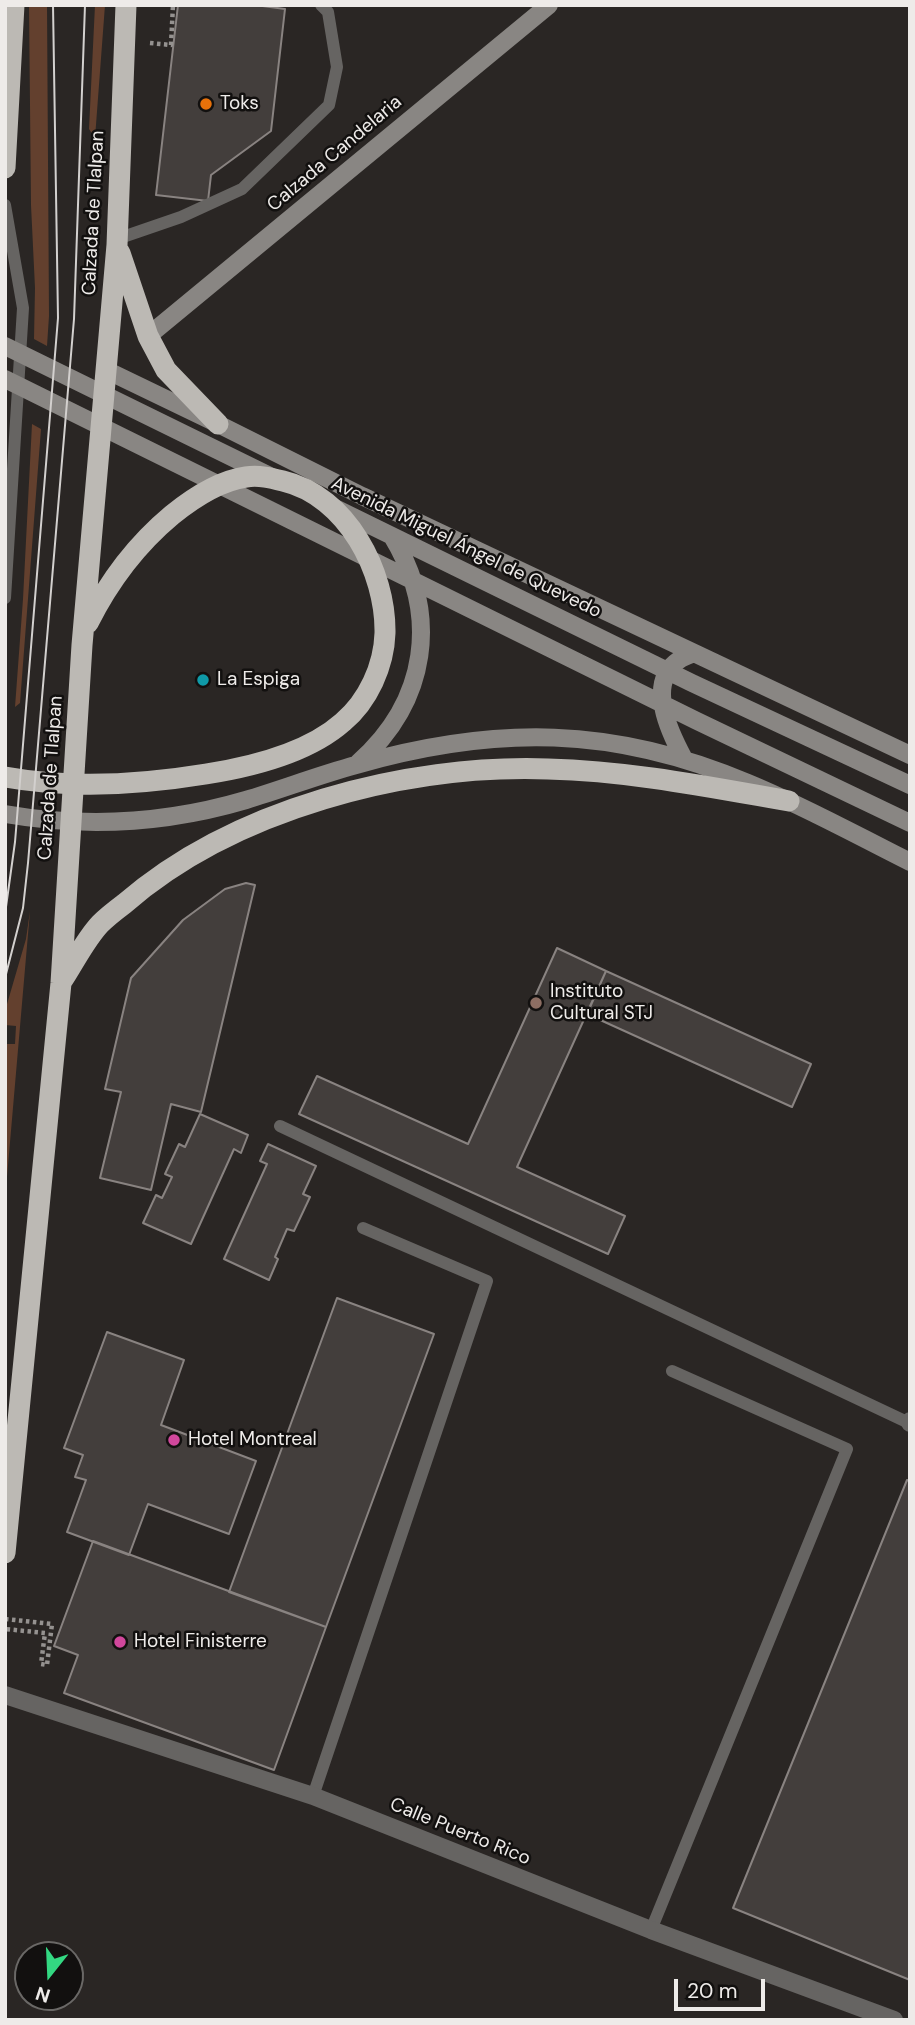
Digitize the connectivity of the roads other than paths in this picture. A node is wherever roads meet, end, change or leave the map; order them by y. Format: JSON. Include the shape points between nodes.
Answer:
{"nodes":[{"id":1,"x":14,"y":5,"type":"edge"},
{"id":2,"x":127,"y":5,"type":"edge"},
{"id":3,"x":321,"y":5,"type":"edge"},
{"id":4,"x":549,"y":5,"type":"edge"},
{"id":5,"x":5,"y":168,"type":"edge"},
{"id":6,"x":5,"y":205,"type":"edge"},
{"id":7,"x":117,"y":242,"type":"junction"},
{"id":8,"x":148,"y":336,"type":"junction"},
{"id":9,"x":5,"y":346,"type":"edge"},
{"id":10,"x":106,"y":370,"type":"junction"},
{"id":11,"x":5,"y":379,"type":"edge"},
{"id":12,"x":218,"y":424,"type":"junction"},
{"id":13,"x":362,"y":496,"type":"junction"},
{"id":14,"x":5,"y":598,"type":"edge"},
{"id":15,"x":82,"y":645,"type":"junction"},
{"id":16,"x":694,"y":653,"type":"junction"},
{"id":17,"x":910,"y":755,"type":"edge"},
{"id":18,"x":684,"y":759,"type":"junction"},
{"id":19,"x":356,"y":765,"type":"junction"},
{"id":20,"x":5,"y":777,"type":"edge"},
{"id":21,"x":910,"y":785,"type":"edge"},
{"id":22,"x":789,"y":801,"type":"junction"},
{"id":23,"x":5,"y":814,"type":"edge"},
{"id":24,"x":910,"y":823,"type":"edge"},
{"id":25,"x":910,"y":862,"type":"edge"},
{"id":26,"x":61,"y":983,"type":"junction"},
{"id":27,"x":280,"y":1126,"type":"dead end"},
{"id":28,"x":363,"y":1228,"type":"dead end"},
{"id":29,"x":672,"y":1371,"type":"dead end"},
{"id":30,"x":910,"y":1422,"type":"edge"},
{"id":31,"x":5,"y":1553,"type":"edge"},
{"id":32,"x":5,"y":1695,"type":"edge"},
{"id":33,"x":313,"y":1796,"type":"junction"},
{"id":34,"x":651,"y":1930,"type":"junction"},
{"id":35,"x":894,"y":2020,"type":"edge"}],
"edges":[{"from":1,"to":5,"type":"highway"},
{"from":2,"to":7,"type":"highway","name":"Calzada de Tlalpan"},
{"from":3,"to":7,"type":"lane","via":[[328,12],[337,68],[329,105],[242,190]]},
{"from":4,"to":8,"type":"main road","name":"Calzada Candelaria"},
{"from":6,"to":14,"type":"lane","via":[[23,308]]},
{"from":7,"to":8,"type":"highway"},
{"from":7,"to":10,"type":"highway","name":"Calzada de Tlalpan"},
{"from":8,"to":12,"type":"highway","via":[[166,370]]},
{"from":9,"to":21,"type":"main road","name":"Avenida Miguel Ángel de Quevedo"},
{"from":10,"to":12,"type":"main road","name":"Avenida Miguel Ángel de Quevedo"},
{"from":10,"to":15,"type":"highway","name":"Calzada de Tlalpan"},
{"from":11,"to":24,"type":"main road"},
{"from":12,"to":13,"type":"main road","name":"Avenida Miguel Ángel de Quevedo"},
{"from":13,"to":16,"type":"main road","name":"Avenida Miguel Ángel de Quevedo"},
{"from":13,"to":19,"type":"main road","via":[[406,562],[415,587],[421,638],[408,697],[381,741]]},
{"from":15,"to":20,"type":"highway","via":[[88,623],[123,564],[148,536],[182,507],[219,485],[246,477],[305,488],[334,510],[362,545],[385,616],[376,674],[358,708],[333,730],[285,754],[232,770],[147,782],[83,785]]},
{"from":15,"to":26,"type":"highway","name":"Calzada de Tlalpan"},
{"from":16,"to":17,"type":"main road","name":"Avenida Miguel Ángel de Quevedo"},
{"from":16,"to":18,"type":"main road","via":[[677,661],[665,677],[662,694],[667,723]]},
{"from":18,"to":19,"type":"main road","via":[[615,743],[538,737],[450,744]]},
{"from":18,"to":22,"type":"main road"},
{"from":19,"to":23,"type":"main road","via":[[218,808],[167,817],[76,822]]},
{"from":22,"to":25,"type":"main road"},
{"from":22,"to":26,"type":"highway","via":[[664,779],[550,769],[457,771],[368,787],[249,827],[181,861],[99,925]]},
{"from":26,"to":31,"type":"highway","name":"Calzada de Tlalpan"},
{"from":27,"to":30,"type":"lane"},
{"from":28,"to":33,"type":"lane","via":[[487,1281]]},
{"from":29,"to":34,"type":"lane","via":[[847,1449]]},
{"from":32,"to":33,"type":"street","name":"Calle Puerto Rico"},
{"from":33,"to":34,"type":"street","name":"Calle Puerto Rico"},
{"from":34,"to":35,"type":"street","name":"Calle Puerto Rico"}]}
